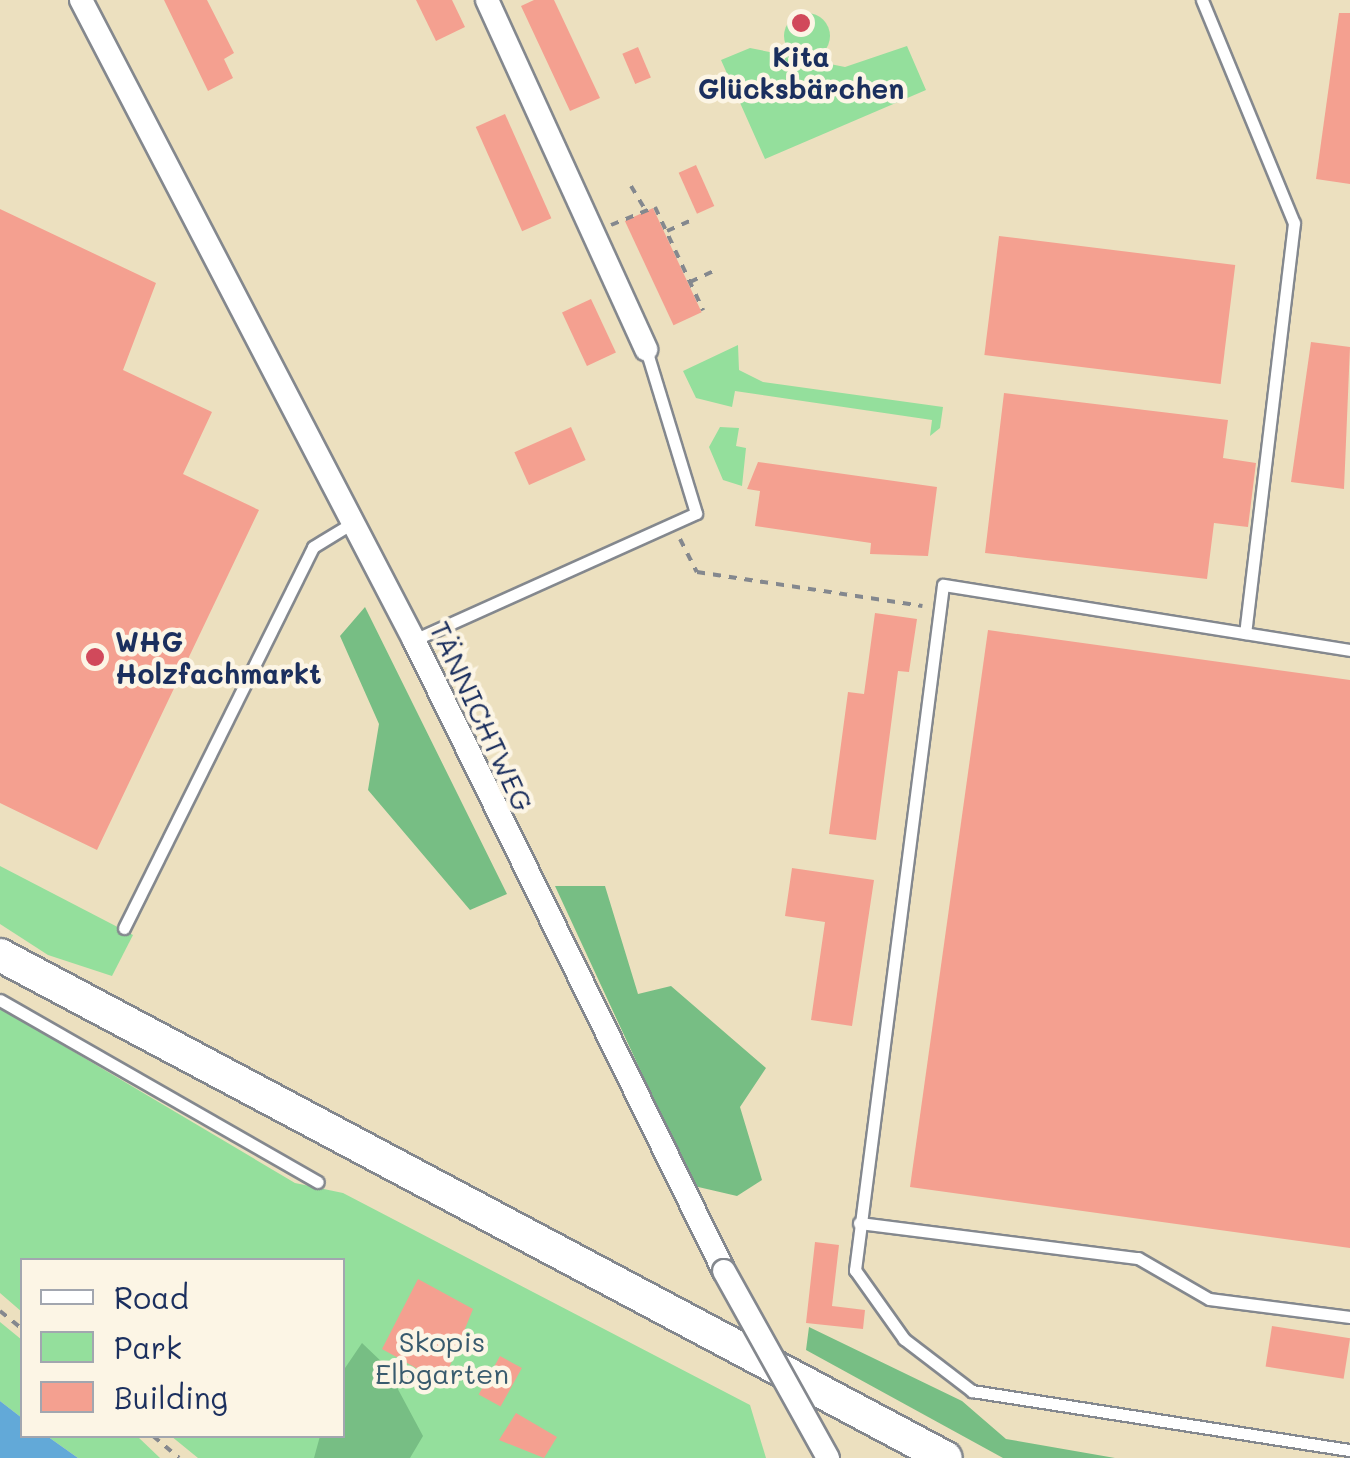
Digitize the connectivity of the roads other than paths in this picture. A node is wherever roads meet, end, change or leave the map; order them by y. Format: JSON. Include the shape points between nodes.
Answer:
{"nodes":[{"id":1,"x":81,"y":0,"type":"edge"},
{"id":2,"x":487,"y":0,"type":"edge"},
{"id":3,"x":1202,"y":0,"type":"edge"},
{"id":4,"x":646,"y":350,"type":"joint"},
{"id":5,"x":349,"y":525,"type":"junction"},
{"id":6,"x":1245,"y":633,"type":"junction"},
{"id":7,"x":414,"y":640,"type":"junction"},
{"id":8,"x":1350,"y":650,"type":"edge"},
{"id":9,"x":124,"y":928,"type":"dead end"},
{"id":10,"x":0,"y":955,"type":"edge"},
{"id":11,"x":0,"y":1000,"type":"edge"},
{"id":12,"x":318,"y":1182,"type":"dead end"},
{"id":13,"x":859,"y":1223,"type":"junction"},
{"id":14,"x":1350,"y":1317,"type":"edge"},
{"id":15,"x":1350,"y":1450,"type":"edge"},
{"id":16,"x":828,"y":1458,"type":"edge"},
{"id":17,"x":946,"y":1458,"type":"edge"}],
"edges":[{"from":1,"to":5,"type":"street","name":"TÄNNICHTWEG"},
{"from":2,"to":4,"type":"street"},
{"from":3,"to":6,"type":"lane","via":[[1294,223]]},
{"from":4,"to":7,"type":"lane","via":[[696,514]]},
{"from":5,"to":7,"type":"street","name":"TÄNNICHTWEG"},
{"from":5,"to":9,"type":"lane","via":[[313,547]]},
{"from":6,"to":8,"type":"lane"},
{"from":6,"to":13,"type":"lane","via":[[943,585]]},
{"from":7,"to":16,"type":"street","name":"TÄNNICHTWEG","bridge":true,"via":[[724,1271]]},
{"from":10,"to":17,"type":"main road"},
{"from":11,"to":12,"type":"lane"},
{"from":13,"to":14,"type":"lane","via":[[1138,1258],[1209,1299]]},
{"from":13,"to":15,"type":"lane","via":[[855,1270],[874,1306],[972,1392]]}]}
